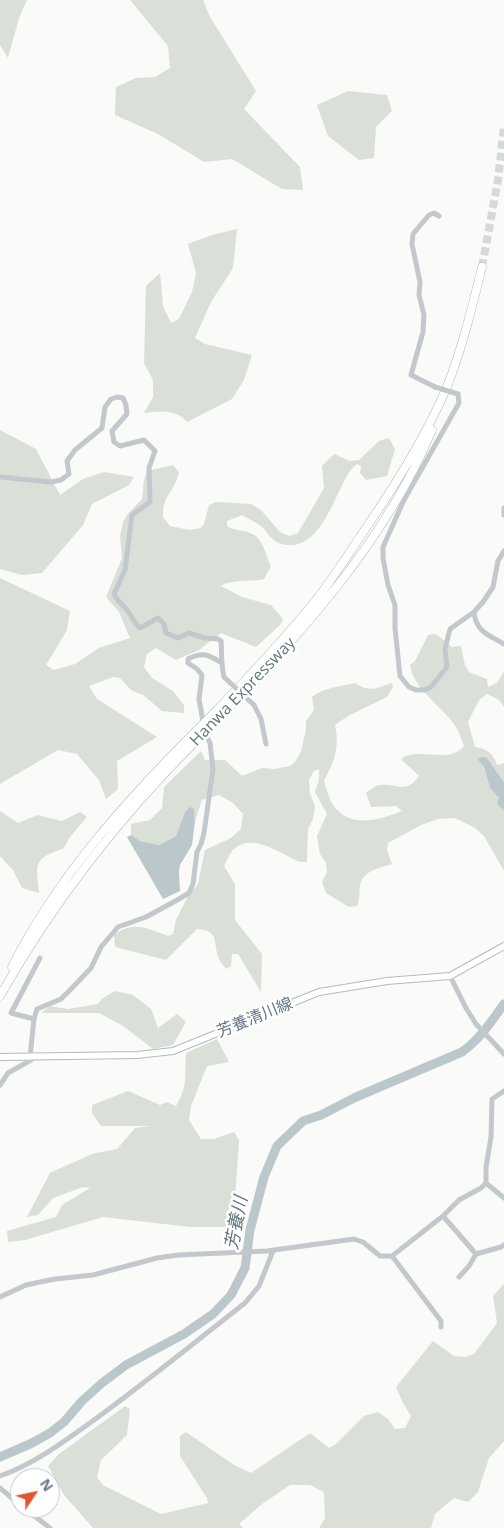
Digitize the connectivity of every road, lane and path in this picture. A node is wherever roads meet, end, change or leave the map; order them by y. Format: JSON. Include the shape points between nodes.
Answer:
{"nodes":[{"id":1,"x":439,"y":216,"type":"dead end"},
{"id":2,"x":482,"y":267,"type":"tunnel mouth"},
{"id":3,"x":453,"y":369,"type":"junction"},
{"id":4,"x":0,"y":477,"type":"edge"},
{"id":5,"x":504,"y":508,"type":"edge"},
{"id":6,"x":504,"y":515,"type":"edge"},
{"id":7,"x":504,"y":550,"type":"edge"},
{"id":8,"x":474,"y":612,"type":"junction"},
{"id":9,"x":504,"y":644,"type":"edge"},
{"id":10,"x":276,"y":653,"type":"junction"},
{"id":11,"x":222,"y":663,"type":"junction"},
{"id":12,"x":196,"y":736,"type":"junction"},
{"id":13,"x":266,"y":744,"type":"dead end"},
{"id":14,"x":504,"y":946,"type":"edge"},
{"id":15,"x":40,"y":958,"type":"dead end"},
{"id":16,"x":450,"y":976,"type":"junction"},
{"id":17,"x":0,"y":991,"type":"edge"},
{"id":18,"x":0,"y":996,"type":"edge"},
{"id":19,"x":34,"y":1019,"type":"junction"},
{"id":20,"x":504,"y":1054,"type":"edge"},
{"id":21,"x":0,"y":1057,"type":"edge"},
{"id":22,"x":30,"y":1057,"type":"junction"},
{"id":23,"x":0,"y":1085,"type":"edge"},
{"id":24,"x":504,"y":1091,"type":"edge"},
{"id":25,"x":486,"y":1183,"type":"junction"},
{"id":26,"x":504,"y":1198,"type":"edge"},
{"id":27,"x":443,"y":1216,"type":"junction"},
{"id":28,"x":504,"y":1245,"type":"edge"},
{"id":29,"x":270,"y":1251,"type":"junction"},
{"id":30,"x":476,"y":1254,"type":"junction"},
{"id":31,"x":392,"y":1256,"type":"junction"},
{"id":32,"x":459,"y":1277,"type":"dead end"},
{"id":33,"x":0,"y":1297,"type":"edge"},
{"id":34,"x":441,"y":1327,"type":"dead end"},
{"id":35,"x":0,"y":1476,"type":"edge"},
{"id":36,"x":0,"y":1488,"type":"edge"},
{"id":37,"x":10,"y":1496,"type":"edge"},
{"id":38,"x":37,"y":1518,"type":"edge"},
{"id":39,"x":50,"y":1528,"type":"edge"}],
"edges":[{"from":1,"to":8,"type":"street","bridge":true,"via":[[429,215],[413,234],[424,315],[423,332],[411,375],[458,394],[459,403],[404,500],[383,547],[388,585],[395,605],[400,676],[409,687],[416,690],[431,687],[447,667],[445,649],[450,629]]},
{"from":2,"to":3,"type":"highway","name":"Hanwa Expressway"},
{"from":3,"to":10,"type":"highway","name":"Hanwa Expressway","via":[[438,408],[381,506]]},
{"from":3,"to":10,"type":"highway","name":"Hanwa Expressway","via":[[436,420],[380,526],[322,606]]},
{"from":4,"to":11,"type":"street","via":[[61,480],[69,474],[67,461],[75,450],[102,428],[110,399],[122,398],[127,414],[112,431],[114,442],[120,446],[144,440],[155,451],[149,468],[150,502],[132,515],[125,570],[114,594],[140,628],[158,618],[166,633],[178,638],[189,633],[218,639]]},
{"from":5,"to":6,"type":"street"},
{"from":7,"to":8,"type":"street","via":[[492,587]]},
{"from":8,"to":9,"type":"street","via":[[475,621],[487,636]]},
{"from":10,"to":12,"type":"highway","name":"Hanwa Expressway","bridge":true},
{"from":11,"to":13,"type":"street","bridge":true,"via":[[224,677],[254,705]]},
{"from":11,"to":19,"type":"street","via":[[207,654],[188,659],[188,664],[202,675],[199,700],[213,769],[202,844],[197,852],[189,893],[146,917],[118,927],[101,947],[91,968],[61,999],[37,1010]]},
{"from":12,"to":17,"type":"highway","name":"Hanwa Expressway","via":[[130,801],[67,877],[30,932]]},
{"from":12,"to":18,"type":"highway","name":"Hanwa Expressway","via":[[86,864]]},
{"from":14,"to":16,"type":"main road","name":"芳養清川線"},
{"from":15,"to":19,"type":"street","via":[[11,1013]]},
{"from":16,"to":20,"type":"street","via":[[476,1024]]},
{"from":16,"to":22,"type":"main road","name":"芳養清川線","via":[[387,981],[319,992],[160,1054]]},
{"from":19,"to":22,"type":"street"},
{"from":21,"to":22,"type":"main road","name":"芳養清川線"},
{"from":22,"to":23,"type":"street","via":[[31,1060],[8,1073]]},
{"from":24,"to":25,"type":"street","via":[[492,1099]]},
{"from":25,"to":26,"type":"street"},
{"from":25,"to":27,"type":"street","via":[[459,1200]]},
{"from":27,"to":30,"type":"street"},
{"from":27,"to":31,"type":"street"},
{"from":28,"to":30,"type":"street"},
{"from":29,"to":31,"type":"street","via":[[354,1239],[364,1242],[380,1256]]},
{"from":29,"to":33,"type":"street","via":[[157,1258],[93,1275],[26,1285]]},
{"from":29,"to":35,"type":"street","via":[[259,1286],[245,1303],[69,1438]]},
{"from":30,"to":32,"type":"street"},
{"from":31,"to":34,"type":"street","via":[[441,1320]]},
{"from":36,"to":37,"type":"street"},
{"from":38,"to":39,"type":"street"}]}
